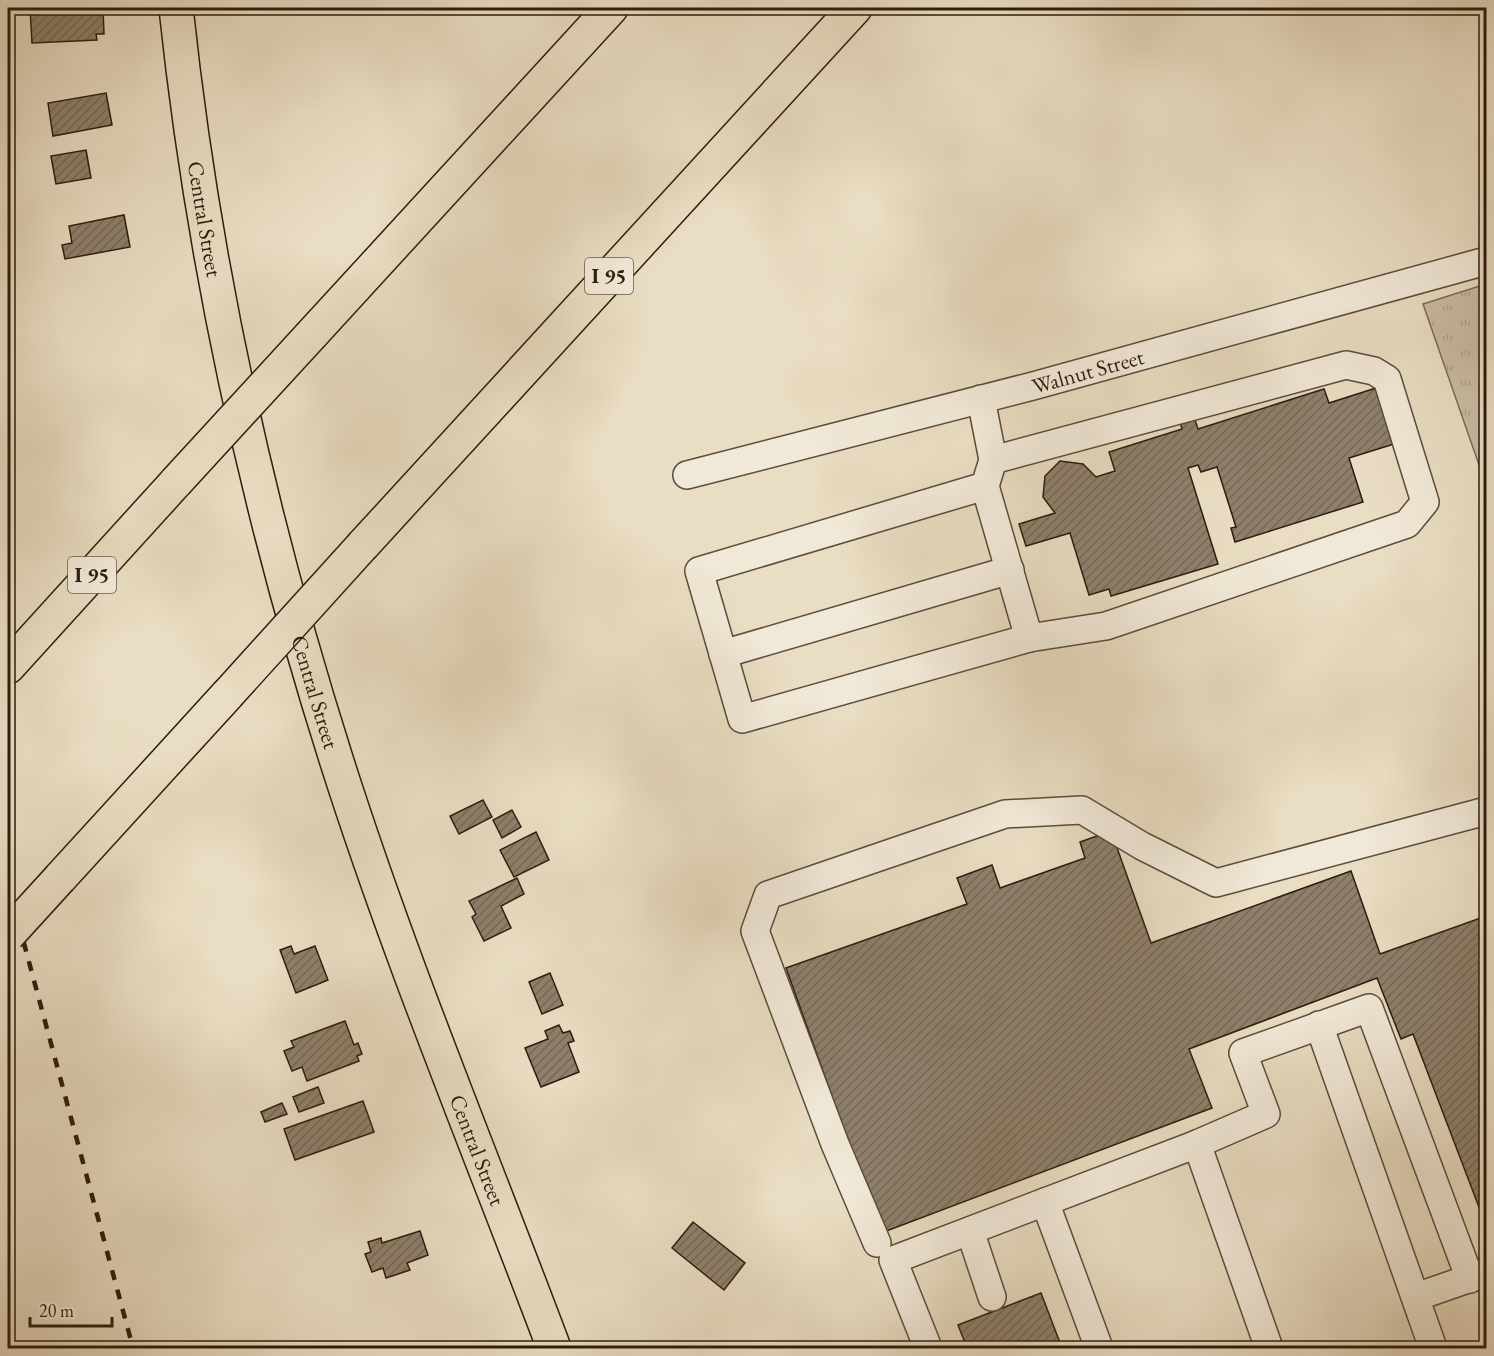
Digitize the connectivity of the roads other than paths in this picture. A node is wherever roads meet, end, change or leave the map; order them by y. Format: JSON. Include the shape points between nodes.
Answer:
{"nodes":[{"id":1,"x":176,"y":8,"type":"edge"},
{"id":2,"x":611,"y":8,"type":"edge"},
{"id":3,"x":855,"y":8,"type":"edge"},
{"id":4,"x":1486,"y":261,"type":"edge"},
{"id":5,"x":981,"y":399,"type":"junction"},
{"id":6,"x":989,"y":473,"type":"junction"},
{"id":7,"x":687,"y":475,"type":"dead end"},
{"id":8,"x":1010,"y":570,"type":"junction"},
{"id":9,"x":1029,"y":638,"type":"junction"},
{"id":10,"x":723,"y":654,"type":"junction"},
{"id":11,"x":8,"y":667,"type":"edge"},
{"id":12,"x":1486,"y":811,"type":"edge"},
{"id":13,"x":8,"y":935,"type":"edge"},
{"id":14,"x":1319,"y":1025,"type":"junction"},
{"id":15,"x":1197,"y":1144,"type":"junction"},
{"id":16,"x":1045,"y":1202,"type":"junction"},
{"id":17,"x":970,"y":1231,"type":"junction"},
{"id":18,"x":877,"y":1243,"type":"dead end"},
{"id":19,"x":1478,"y":1276,"type":"edge"},
{"id":20,"x":992,"y":1297,"type":"dead end"},
{"id":21,"x":1416,"y":1297,"type":"junction"},
{"id":22,"x":554,"y":1348,"type":"edge"},
{"id":23,"x":927,"y":1348,"type":"edge"},
{"id":24,"x":1099,"y":1348,"type":"edge"},
{"id":25,"x":1269,"y":1348,"type":"edge"},
{"id":26,"x":1433,"y":1348,"type":"edge"}],
"edges":[{"from":1,"to":22,"type":"main road","name":"Central Street","via":[[197,168],[230,352],[302,644],[376,875]]},
{"from":2,"to":11,"type":"main road","number":"I 95","bridge":true},
{"from":3,"to":13,"type":"main road","number":"I 95","bridge":true},
{"from":4,"to":5,"type":"street","name":"Walnut Street"},
{"from":5,"to":6,"type":"street"},
{"from":5,"to":7,"type":"street","name":"Walnut Street"},
{"from":6,"to":8,"type":"street"},
{"from":6,"to":9,"type":"street","via":[[1346,365],[1374,371],[1387,379],[1425,502],[1407,524],[1106,626]]},
{"from":6,"to":10,"type":"street","via":[[699,571]]},
{"from":8,"to":9,"type":"street"},
{"from":8,"to":10,"type":"street"},
{"from":9,"to":10,"type":"street","via":[[742,719]]},
{"from":12,"to":18,"type":"street","via":[[1216,883],[1082,810],[1005,814],[768,896],[755,931],[835,1144]]},
{"from":14,"to":15,"type":"street","via":[[1243,1053],[1266,1114]]},
{"from":14,"to":19,"type":"street","via":[[1369,1008]]},
{"from":14,"to":21,"type":"street"},
{"from":15,"to":16,"type":"street"},
{"from":15,"to":25,"type":"street"},
{"from":16,"to":17,"type":"street"},
{"from":16,"to":24,"type":"street"},
{"from":17,"to":20,"type":"street"},
{"from":17,"to":23,"type":"street","via":[[893,1260]]},
{"from":19,"to":21,"type":"street"},
{"from":21,"to":26,"type":"street"}]}
